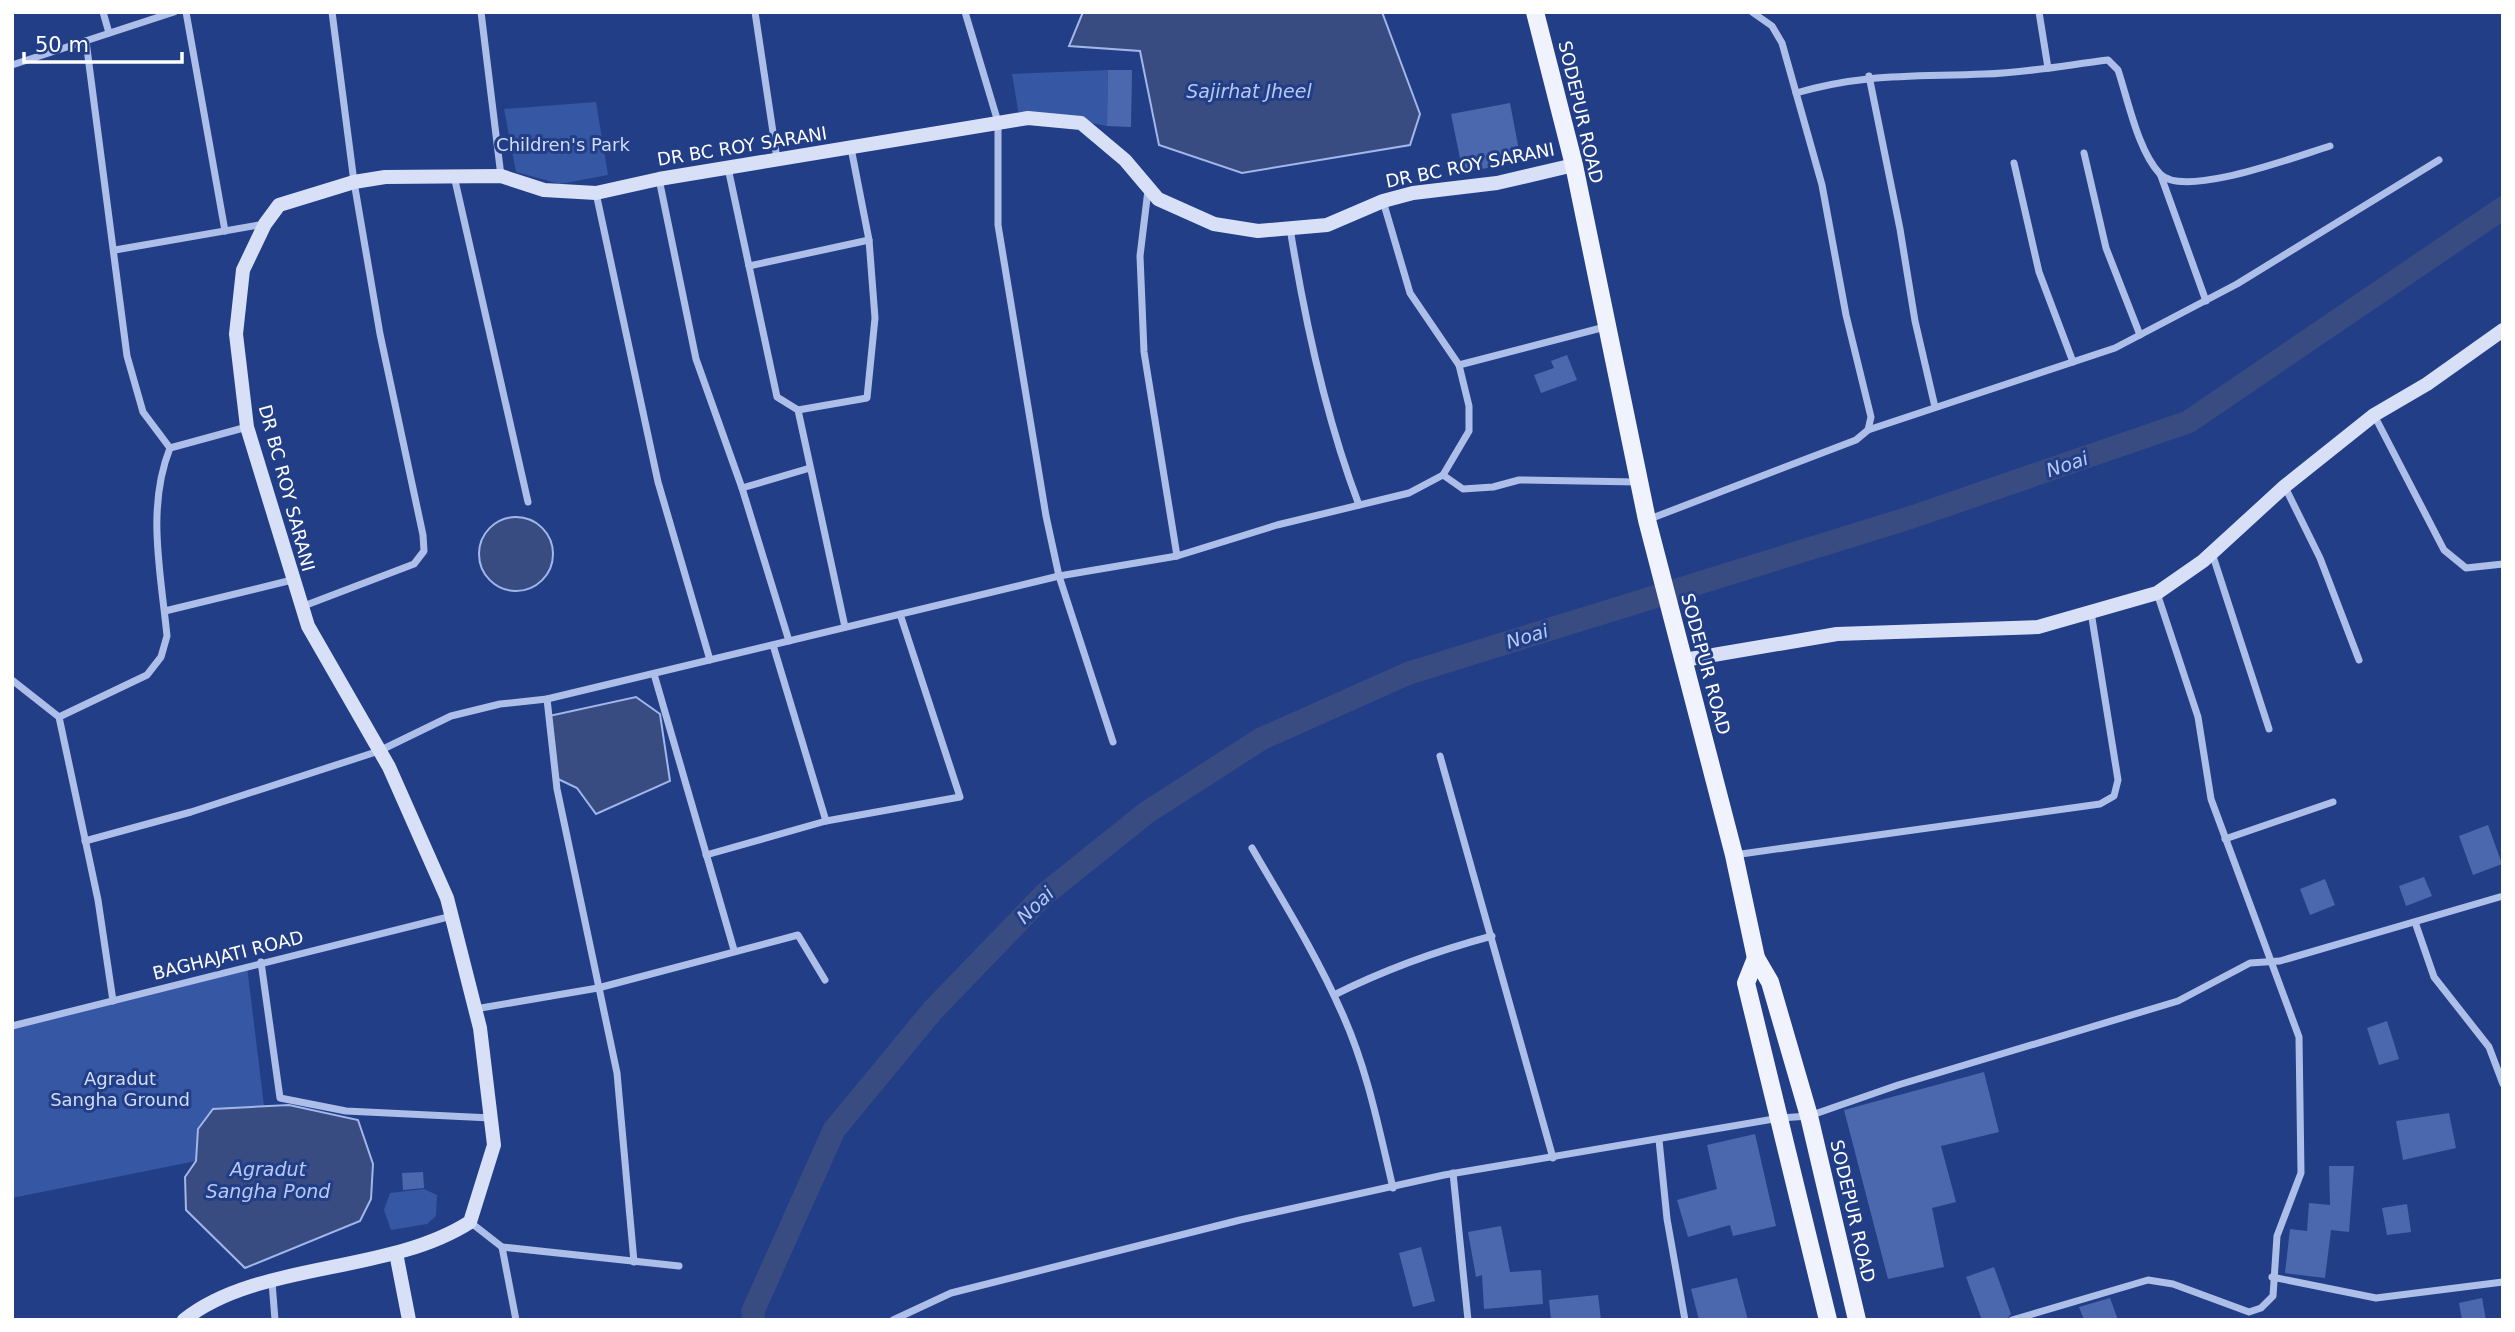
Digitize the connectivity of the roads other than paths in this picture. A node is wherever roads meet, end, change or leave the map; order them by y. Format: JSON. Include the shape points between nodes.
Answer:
{"nodes":[{"id":1,"x":103,"y":12,"type":"edge"},
{"id":2,"x":174,"y":12,"type":"edge"},
{"id":3,"x":186,"y":12,"type":"edge"},
{"id":4,"x":332,"y":12,"type":"edge"},
{"id":5,"x":481,"y":12,"type":"edge"},
{"id":6,"x":755,"y":12,"type":"edge"},
{"id":7,"x":965,"y":12,"type":"edge"},
{"id":8,"x":1535,"y":12,"type":"edge"},
{"id":9,"x":1752,"y":12,"type":"edge"},
{"id":10,"x":2039,"y":12,"type":"edge"},
{"id":11,"x":109,"y":33,"type":"junction"},
{"id":12,"x":86,"y":41,"type":"junction"},
{"id":13,"x":12,"y":65,"type":"edge"},
{"id":14,"x":2048,"y":68,"type":"junction"},
{"id":15,"x":1869,"y":76,"type":"junction"},
{"id":16,"x":1796,"y":93,"type":"junction"},
{"id":17,"x":998,"y":122,"type":"junction"},
{"id":18,"x":2330,"y":146,"type":"dead end"},
{"id":19,"x":851,"y":148,"type":"junction"},
{"id":20,"x":2084,"y":153,"type":"dead end"},
{"id":21,"x":778,"y":159,"type":"junction"},
{"id":22,"x":2439,"y":160,"type":"dead end"},
{"id":23,"x":2014,"y":163,"type":"dead end"},
{"id":24,"x":1574,"y":165,"type":"junction"},
{"id":25,"x":728,"y":168,"type":"junction"},
{"id":26,"x":454,"y":175,"type":"junction"},
{"id":27,"x":501,"y":176,"type":"junction"},
{"id":28,"x":2161,"y":176,"type":"junction"},
{"id":29,"x":659,"y":179,"type":"junction"},
{"id":30,"x":354,"y":181,"type":"junction"},
{"id":31,"x":1148,"y":190,"type":"junction"},
{"id":32,"x":596,"y":193,"type":"junction"},
{"id":33,"x":1383,"y":201,"type":"junction"},
{"id":34,"x":265,"y":224,"type":"junction"},
{"id":35,"x":1290,"y":228,"type":"junction"},
{"id":36,"x":225,"y":231,"type":"junction"},
{"id":37,"x":869,"y":240,"type":"junction"},
{"id":38,"x":114,"y":250,"type":"junction"},
{"id":39,"x":749,"y":265,"type":"junction"},
{"id":40,"x":2206,"y":301,"type":"junction"},
{"id":41,"x":1605,"y":327,"type":"junction"},
{"id":42,"x":2503,"y":330,"type":"edge"},
{"id":43,"x":2140,"y":335,"type":"junction"},
{"id":44,"x":2073,"y":362,"type":"junction"},
{"id":45,"x":1459,"y":365,"type":"junction"},
{"id":46,"x":1935,"y":407,"type":"junction"},
{"id":47,"x":798,"y":410,"type":"junction"},
{"id":48,"x":2374,"y":415,"type":"junction"},
{"id":49,"x":247,"y":427,"type":"junction"},
{"id":50,"x":1868,"y":430,"type":"junction"},
{"id":51,"x":170,"y":448,"type":"junction"},
{"id":52,"x":810,"y":468,"type":"junction"},
{"id":53,"x":1443,"y":475,"type":"junction"},
{"id":54,"x":1638,"y":482,"type":"junction"},
{"id":55,"x":2285,"y":486,"type":"junction"},
{"id":56,"x":742,"y":488,"type":"junction"},
{"id":57,"x":528,"y":502,"type":"dead end"},
{"id":58,"x":1359,"y":506,"type":"junction"},
{"id":59,"x":1647,"y":520,"type":"junction"},
{"id":60,"x":2211,"y":553,"type":"junction"},
{"id":61,"x":1177,"y":556,"type":"junction"},
{"id":62,"x":2503,"y":564,"type":"edge"},
{"id":63,"x":1059,"y":576,"type":"junction"},
{"id":64,"x":292,"y":580,"type":"junction"},
{"id":65,"x":2157,"y":593,"type":"junction"},
{"id":66,"x":301,"y":607,"type":"junction"},
{"id":67,"x":165,"y":611,"type":"junction"},
{"id":68,"x":2091,"y":612,"type":"junction"},
{"id":69,"x":900,"y":614,"type":"junction"},
{"id":70,"x":845,"y":627,"type":"junction"},
{"id":71,"x":789,"y":641,"type":"junction"},
{"id":72,"x":773,"y":645,"type":"junction"},
{"id":73,"x":710,"y":660,"type":"junction"},
{"id":74,"x":1684,"y":660,"type":"junction"},
{"id":75,"x":2359,"y":660,"type":"dead end"},
{"id":76,"x":654,"y":674,"type":"junction"},
{"id":77,"x":12,"y":680,"type":"edge"},
{"id":78,"x":547,"y":699,"type":"junction"},
{"id":79,"x":59,"y":717,"type":"junction"},
{"id":80,"x":2269,"y":729,"type":"dead end"},
{"id":81,"x":1113,"y":742,"type":"dead end"},
{"id":82,"x":379,"y":751,"type":"junction"},
{"id":83,"x":1440,"y":756,"type":"dead end"},
{"id":84,"x":2333,"y":802,"type":"dead end"},
{"id":85,"x":826,"y":821,"type":"junction"},
{"id":86,"x":2225,"y":839,"type":"junction"},
{"id":87,"x":85,"y":841,"type":"junction"},
{"id":88,"x":1252,"y":848,"type":"dead end"},
{"id":89,"x":706,"y":855,"type":"junction"},
{"id":90,"x":1734,"y":855,"type":"junction"},
{"id":91,"x":2503,"y":896,"type":"edge"},
{"id":92,"x":452,"y":916,"type":"junction"},
{"id":93,"x":2415,"y":922,"type":"junction"},
{"id":94,"x":1492,"y":936,"type":"junction"},
{"id":95,"x":734,"y":950,"type":"junction"},
{"id":96,"x":1756,"y":958,"type":"junction"},
{"id":97,"x":2269,"y":961,"type":"junction"},
{"id":98,"x":261,"y":962,"type":"junction"},
{"id":99,"x":825,"y":980,"type":"dead end"},
{"id":100,"x":598,"y":988,"type":"junction"},
{"id":101,"x":1334,"y":995,"type":"junction"},
{"id":102,"x":113,"y":1001,"type":"junction"},
{"id":103,"x":475,"y":1009,"type":"junction"},
{"id":104,"x":12,"y":1026,"type":"edge"},
{"id":105,"x":2503,"y":1084,"type":"edge"},
{"id":106,"x":1809,"y":1116,"type":"junction"},
{"id":107,"x":491,"y":1118,"type":"junction"},
{"id":108,"x":1780,"y":1118,"type":"junction"},
{"id":109,"x":1659,"y":1140,"type":"junction"},
{"id":110,"x":1553,"y":1158,"type":"junction"},
{"id":111,"x":1453,"y":1173,"type":"junction"},
{"id":112,"x":1393,"y":1188,"type":"junction"},
{"id":113,"x":470,"y":1222,"type":"junction"},
{"id":114,"x":502,"y":1247,"type":"junction"},
{"id":115,"x":396,"y":1253,"type":"junction"},
{"id":116,"x":634,"y":1262,"type":"junction"},
{"id":117,"x":679,"y":1266,"type":"dead end"},
{"id":118,"x":2272,"y":1277,"type":"junction"},
{"id":119,"x":272,"y":1282,"type":"junction"},
{"id":120,"x":2503,"y":1282,"type":"edge"},
{"id":121,"x":184,"y":1320,"type":"edge"},
{"id":122,"x":275,"y":1320,"type":"edge"},
{"id":123,"x":409,"y":1320,"type":"edge"},
{"id":124,"x":516,"y":1320,"type":"edge"},
{"id":125,"x":893,"y":1320,"type":"edge"},
{"id":126,"x":1468,"y":1320,"type":"edge"},
{"id":127,"x":1685,"y":1320,"type":"edge"},
{"id":128,"x":1828,"y":1320,"type":"edge"},
{"id":129,"x":1857,"y":1320,"type":"edge"},
{"id":130,"x":2012,"y":1320,"type":"edge"}],
"edges":[{"from":1,"to":11,"type":"street"},
{"from":2,"to":11,"type":"street"},
{"from":3,"to":36,"type":"street"},
{"from":4,"to":30,"type":"street"},
{"from":5,"to":27,"type":"street"},
{"from":6,"to":21,"type":"street"},
{"from":7,"to":17,"type":"street"},
{"from":8,"to":24,"type":"main road","name":"SODEPUR ROAD"},
{"from":9,"to":16,"type":"street","via":[[1772,26],[1782,43]]},
{"from":10,"to":14,"type":"street"},
{"from":11,"to":12,"type":"street"},
{"from":12,"to":13,"type":"street"},
{"from":12,"to":38,"type":"street"},
{"from":14,"to":15,"type":"street"},
{"from":14,"to":28,"type":"street","via":[[2113,62],[2148,157]]},
{"from":15,"to":16,"type":"street"},
{"from":15,"to":46,"type":"street","via":[[1914,321]]},
{"from":16,"to":50,"type":"street","via":[[1822,185],[1871,417]]},
{"from":17,"to":19,"type":"street","name":"DR BC ROY SARANI"},
{"from":17,"to":31,"type":"street","name":"DR BC ROY SARANI","via":[[1028,118],[1081,123],[1125,160]]},
{"from":17,"to":63,"type":"street","via":[[998,225]]},
{"from":18,"to":28,"type":"street","via":[[2207,181],[2181,184]]},
{"from":19,"to":21,"type":"street","name":"DR BC ROY SARANI"},
{"from":19,"to":37,"type":"street"},
{"from":20,"to":43,"type":"street","via":[[2106,248]]},
{"from":21,"to":25,"type":"street","name":"DR BC ROY SARANI"},
{"from":22,"to":40,"type":"street"},
{"from":23,"to":44,"type":"street","via":[[2039,272]]},
{"from":24,"to":33,"type":"street","name":"DR BC ROY SARANI"},
{"from":24,"to":41,"type":"main road","name":"SODEPUR ROAD"},
{"from":25,"to":29,"type":"street","name":"DR BC ROY SARANI"},
{"from":25,"to":39,"type":"street"},
{"from":26,"to":27,"type":"street","name":"DR BC ROY SARANI"},
{"from":26,"to":30,"type":"street","name":"DR BC ROY SARANI"},
{"from":26,"to":57,"type":"street"},
{"from":27,"to":32,"type":"street","name":"DR BC ROY SARANI","via":[[544,190]]},
{"from":28,"to":40,"type":"street"},
{"from":29,"to":32,"type":"street","name":"DR BC ROY SARANI"},
{"from":29,"to":56,"type":"street","via":[[696,359]]},
{"from":30,"to":34,"type":"street","name":"DR BC ROY SARANI","via":[[279,205]]},
{"from":30,"to":66,"type":"street","via":[[424,551],[414,564]]},
{"from":31,"to":35,"type":"street","name":"DR BC ROY SARANI","via":[[1214,224],[1258,231]]},
{"from":31,"to":61,"type":"street","via":[[1140,256],[1144,352]]},
{"from":32,"to":73,"type":"street","via":[[658,482]]},
{"from":33,"to":35,"type":"street","name":"DR BC ROY SARANI","via":[[1327,225]]},
{"from":33,"to":45,"type":"street","via":[[1410,293]]},
{"from":34,"to":36,"type":"street"},
{"from":34,"to":49,"type":"street","name":"DR BC ROY SARANI","via":[[243,270],[236,334]]},
{"from":35,"to":58,"type":"street","via":[[1314,351],[1340,455]]},
{"from":36,"to":38,"type":"street"},
{"from":37,"to":39,"type":"street"},
{"from":37,"to":47,"type":"street","via":[[875,318],[867,398]]},
{"from":38,"to":51,"type":"street","via":[[134,387],[143,412]]},
{"from":39,"to":47,"type":"street","via":[[777,397]]},
{"from":40,"to":43,"type":"street"},
{"from":41,"to":45,"type":"street"},
{"from":41,"to":54,"type":"main road","name":"SODEPUR ROAD"},
{"from":42,"to":48,"type":"street"},
{"from":43,"to":44,"type":"street"},
{"from":44,"to":46,"type":"street"},
{"from":45,"to":53,"type":"street","via":[[1469,406],[1469,431]]},
{"from":46,"to":50,"type":"street"},
{"from":47,"to":52,"type":"street"},
{"from":48,"to":55,"type":"street"},
{"from":48,"to":62,"type":"street","via":[[2444,550],[2466,568]]},
{"from":49,"to":51,"type":"street"},
{"from":49,"to":64,"type":"street","name":"DR BC ROY SARANI"},
{"from":50,"to":59,"type":"street","via":[[1856,440]]},
{"from":51,"to":67,"type":"street","via":[[160,474],[156,508]]},
{"from":52,"to":56,"type":"street"},
{"from":52,"to":70,"type":"street"},
{"from":53,"to":54,"type":"street","via":[[1463,489],[1519,480]]},
{"from":53,"to":58,"type":"street","via":[[1409,494]]},
{"from":54,"to":59,"type":"main road","name":"SODEPUR ROAD"},
{"from":55,"to":60,"type":"street"},
{"from":55,"to":75,"type":"street","via":[[2315,546]]},
{"from":56,"to":71,"type":"street"},
{"from":58,"to":61,"type":"street"},
{"from":59,"to":74,"type":"main road","name":"SODEPUR ROAD"},
{"from":60,"to":65,"type":"street"},
{"from":60,"to":80,"type":"street"},
{"from":61,"to":63,"type":"street"},
{"from":63,"to":69,"type":"street"},
{"from":63,"to":81,"type":"street"},
{"from":64,"to":66,"type":"street","name":"DR BC ROY SARANI"},
{"from":64,"to":67,"type":"street"},
{"from":65,"to":68,"type":"street"},
{"from":65,"to":86,"type":"street","via":[[2198,717],[2211,799]]},
{"from":66,"to":82,"type":"street","name":"DR BC ROY SARANI"},
{"from":67,"to":79,"type":"street","via":[[167,636],[161,657],[147,675]]},
{"from":68,"to":74,"type":"street","via":[[2038,627],[1837,634]]},
{"from":68,"to":90,"type":"street","via":[[2118,780],[2114,796],[2100,804]]},
{"from":69,"to":70,"type":"street"},
{"from":69,"to":85,"type":"street","via":[[960,797]]},
{"from":70,"to":71,"type":"street"},
{"from":71,"to":72,"type":"street"},
{"from":72,"to":73,"type":"street"},
{"from":72,"to":85,"type":"street"},
{"from":73,"to":76,"type":"street"},
{"from":74,"to":90,"type":"main road","name":"SODEPUR ROAD"},
{"from":76,"to":78,"type":"street"},
{"from":76,"to":89,"type":"street"},
{"from":77,"to":79,"type":"street"},
{"from":78,"to":82,"type":"street","via":[[451,716]]},
{"from":78,"to":100,"type":"street","via":[[557,789]]},
{"from":79,"to":87,"type":"street"},
{"from":82,"to":87,"type":"street","via":[[191,813]]},
{"from":82,"to":92,"type":"street","name":"DR BC ROY SARANI"},
{"from":83,"to":94,"type":"street"},
{"from":84,"to":86,"type":"street"},
{"from":85,"to":89,"type":"street"},
{"from":86,"to":97,"type":"street"},
{"from":87,"to":102,"type":"street"},
{"from":88,"to":101,"type":"street"},
{"from":89,"to":95,"type":"street"},
{"from":90,"to":96,"type":"main road","name":"SODEPUR ROAD"},
{"from":91,"to":93,"type":"street"},
{"from":92,"to":98,"type":"street","name":"BAGHAJATI ROAD"},
{"from":92,"to":103,"type":"street","name":"DR BC ROY SARANI"},
{"from":93,"to":97,"type":"street"},
{"from":93,"to":105,"type":"street","via":[[2434,977],[2489,1047]]},
{"from":94,"to":101,"type":"street","via":[[1432,952]]},
{"from":94,"to":110,"type":"street"},
{"from":95,"to":99,"type":"street","via":[[798,935]]},
{"from":95,"to":100,"type":"street"},
{"from":96,"to":106,"type":"main road","name":"SODEPUR ROAD","via":[[1770,982]]},
{"from":96,"to":108,"type":"main road","via":[[1746,983]]},
{"from":97,"to":106,"type":"street","via":[[2250,962],[2178,1001]]},
{"from":97,"to":118,"type":"street","via":[[2299,1037],[2302,1125],[2301,1174],[2277,1236]]},
{"from":98,"to":102,"type":"street","name":"BAGHAJATI ROAD"},
{"from":98,"to":107,"type":"street","via":[[280,1098],[346,1111]]},
{"from":100,"to":103,"type":"street"},
{"from":100,"to":116,"type":"street","via":[[617,1073]]},
{"from":101,"to":112,"type":"street","via":[[1360,1062]]},
{"from":102,"to":104,"type":"street","name":"BAGHAJATI ROAD"},
{"from":103,"to":107,"type":"street","name":"DR BC ROY SARANI"},
{"from":106,"to":108,"type":"street"},
{"from":106,"to":129,"type":"main road","name":"SODEPUR ROAD"},
{"from":107,"to":113,"type":"street","name":"DR BC ROY SARANI","via":[[494,1145]]},
{"from":108,"to":109,"type":"street"},
{"from":108,"to":128,"type":"main road"},
{"from":109,"to":110,"type":"street"},
{"from":109,"to":127,"type":"street"},
{"from":110,"to":111,"type":"street"},
{"from":111,"to":112,"type":"street"},
{"from":111,"to":126,"type":"street"},
{"from":112,"to":125,"type":"street","via":[[1240,1220],[951,1293]]},
{"from":113,"to":114,"type":"street"},
{"from":113,"to":115,"type":"street"},
{"from":114,"to":116,"type":"street"},
{"from":114,"to":124,"type":"street"},
{"from":115,"to":119,"type":"street"},
{"from":115,"to":123,"type":"street"},
{"from":116,"to":117,"type":"street"},
{"from":118,"to":120,"type":"street","via":[[2376,1298]]},
{"from":118,"to":130,"type":"street","via":[[2273,1296],[2262,1308],[2249,1312],[2173,1284],[2148,1280]]},
{"from":119,"to":121,"type":"street","via":[[205,1303]]},
{"from":119,"to":122,"type":"street"}]}
